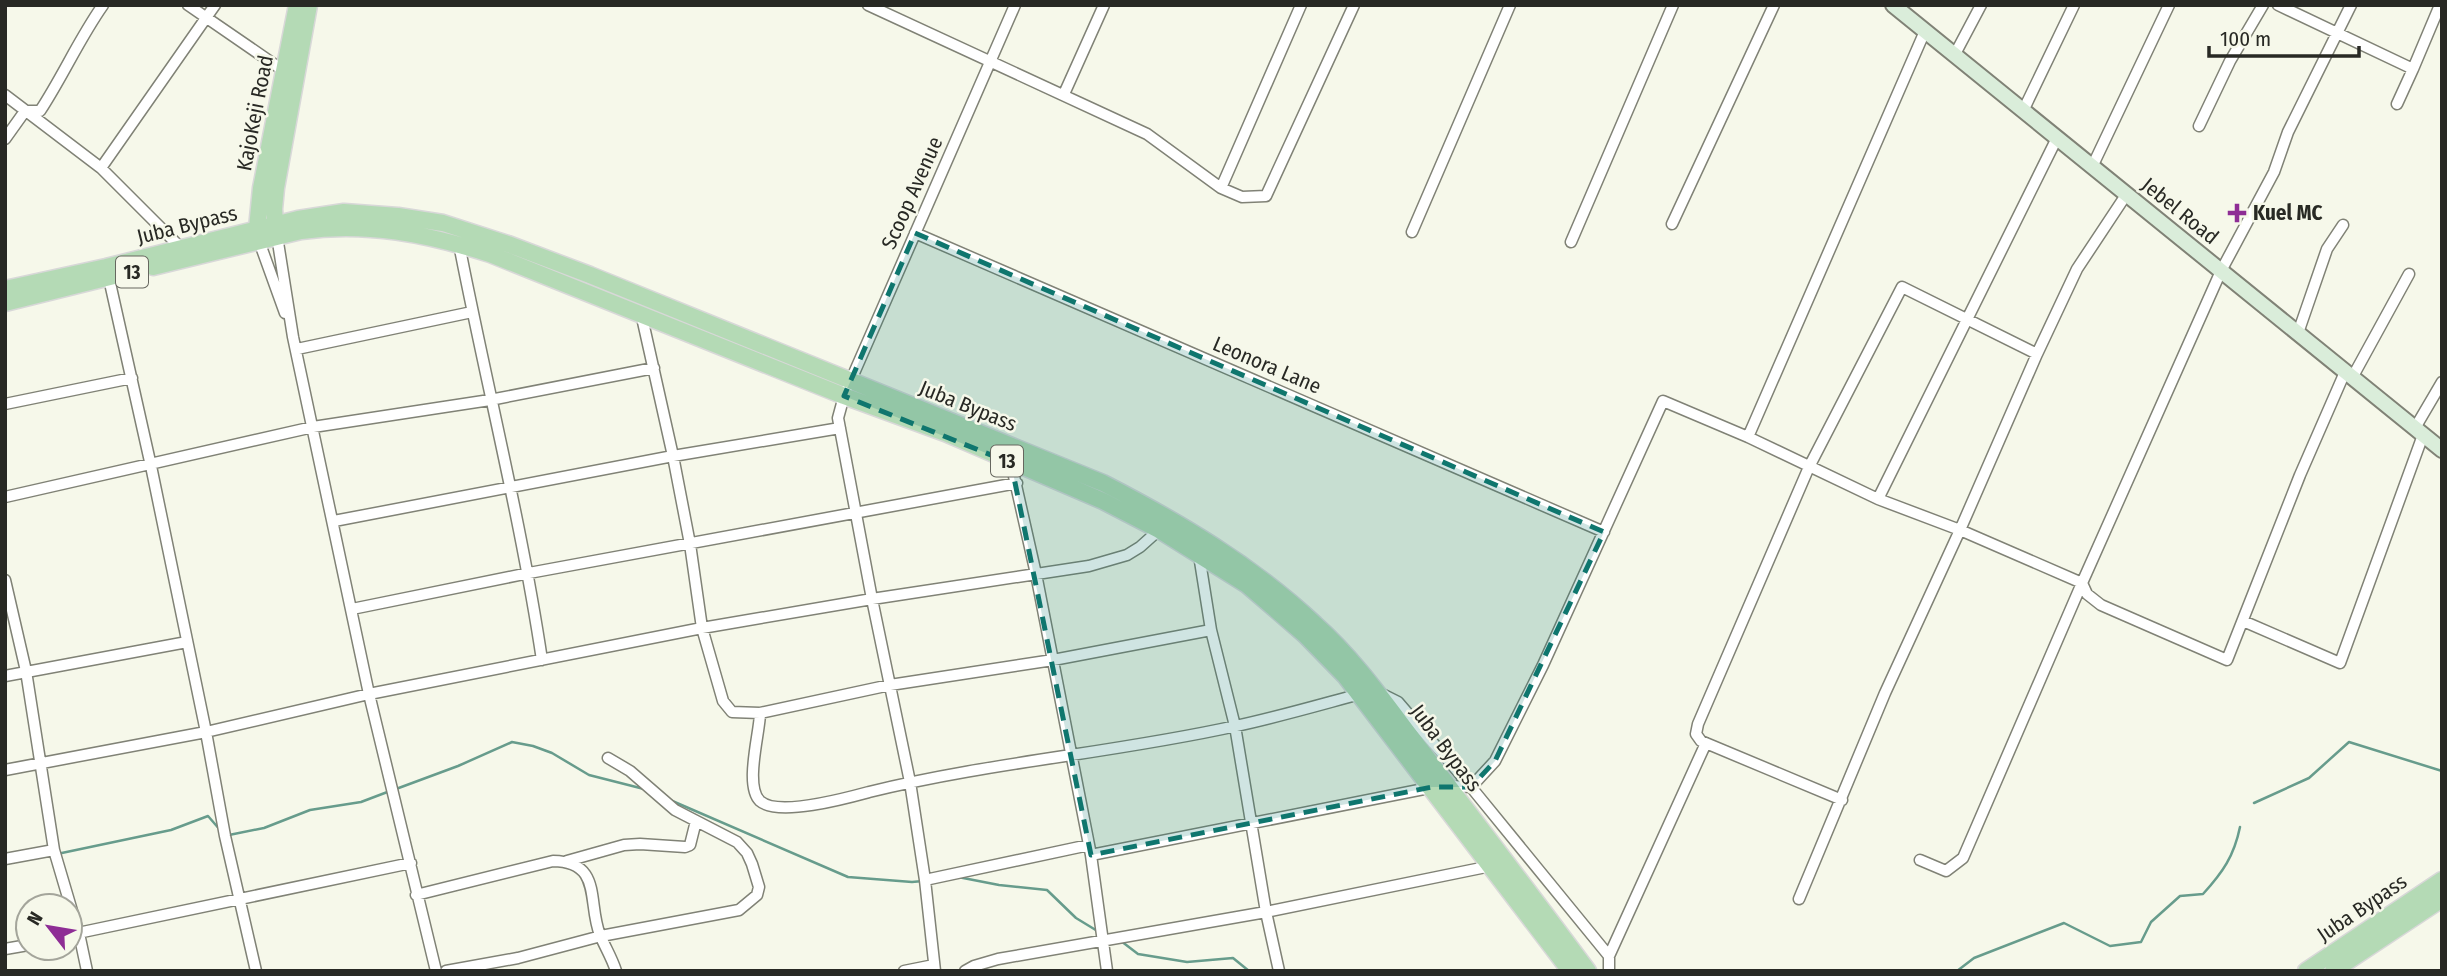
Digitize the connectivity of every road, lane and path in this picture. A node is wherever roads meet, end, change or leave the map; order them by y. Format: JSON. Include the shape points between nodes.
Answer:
{"nodes":[{"id":1,"x":103,"y":5,"type":"edge"},
{"id":2,"x":188,"y":5,"type":"edge"},
{"id":3,"x":215,"y":5,"type":"edge"},
{"id":4,"x":297,"y":5,"type":"edge"},
{"id":5,"x":309,"y":5,"type":"edge"},
{"id":6,"x":868,"y":5,"type":"edge"},
{"id":7,"x":1015,"y":5,"type":"edge"},
{"id":8,"x":1104,"y":5,"type":"edge"},
{"id":9,"x":1301,"y":5,"type":"edge"},
{"id":10,"x":1354,"y":5,"type":"edge"},
{"id":11,"x":1510,"y":5,"type":"edge"},
{"id":12,"x":1674,"y":5,"type":"edge"},
{"id":13,"x":1774,"y":5,"type":"edge"},
{"id":14,"x":1893,"y":5,"type":"edge"},
{"id":15,"x":1981,"y":5,"type":"edge"},
{"id":16,"x":2074,"y":5,"type":"edge"},
{"id":17,"x":2169,"y":5,"type":"edge"},
{"id":18,"x":2263,"y":5,"type":"edge"},
{"id":19,"x":2278,"y":5,"type":"edge"},
{"id":20,"x":2351,"y":5,"type":"edge"},
{"id":21,"x":2440,"y":5,"type":"edge"},
{"id":22,"x":206,"y":18,"type":"junction"},
{"id":23,"x":1924,"y":31,"type":"junction"},
{"id":24,"x":2338,"y":33,"type":"junction"},
{"id":25,"x":1954,"y":56,"type":"junction"},
{"id":26,"x":990,"y":60,"type":"junction"},
{"id":27,"x":2413,"y":69,"type":"junction"},
{"id":28,"x":284,"y":71,"type":"junction"},
{"id":29,"x":1064,"y":94,"type":"junction"},
{"id":30,"x":5,"y":95,"type":"edge"},
{"id":31,"x":2397,"y":104,"type":"dead end"},
{"id":32,"x":25,"y":111,"type":"junction"},
{"id":33,"x":2023,"y":111,"type":"junction"},
{"id":34,"x":2199,"y":126,"type":"dead end"},
{"id":35,"x":2057,"y":138,"type":"junction"},
{"id":36,"x":5,"y":139,"type":"edge"},
{"id":37,"x":2092,"y":167,"type":"junction"},
{"id":38,"x":101,"y":168,"type":"junction"},
{"id":39,"x":1221,"y":188,"type":"junction"},
{"id":40,"x":2126,"y":195,"type":"junction"},
{"id":41,"x":1672,"y":224,"type":"dead end"},
{"id":42,"x":2343,"y":225,"type":"dead end"},
{"id":43,"x":276,"y":231,"type":"junction"},
{"id":44,"x":1412,"y":232,"type":"dead end"},
{"id":45,"x":915,"y":233,"type":"junction"},
{"id":46,"x":258,"y":235,"type":"junction"},
{"id":47,"x":1571,"y":242,"type":"dead end"},
{"id":48,"x":459,"y":244,"type":"junction"},
{"id":49,"x":181,"y":248,"type":"junction"},
{"id":50,"x":2221,"y":271,"type":"junction"},
{"id":51,"x":107,"y":272,"type":"junction"},
{"id":52,"x":2409,"y":274,"type":"dead end"},
{"id":53,"x":5,"y":289,"type":"edge"},
{"id":54,"x":5,"y":303,"type":"edge"},
{"id":55,"x":472,"y":312,"type":"junction"},
{"id":56,"x":641,"y":313,"type":"junction"},
{"id":57,"x":1965,"y":320,"type":"junction"},
{"id":58,"x":2298,"y":334,"type":"junction"},
{"id":59,"x":293,"y":337,"type":"junction"},
{"id":60,"x":297,"y":349,"type":"junction"},
{"id":61,"x":2037,"y":354,"type":"junction"},
{"id":62,"x":654,"y":368,"type":"junction"},
{"id":63,"x":2348,"y":375,"type":"junction"},
{"id":64,"x":132,"y":378,"type":"junction"},
{"id":65,"x":851,"y":380,"type":"junction"},
{"id":66,"x":2442,"y":382,"type":"edge"},
{"id":67,"x":844,"y":396,"type":"junction"},
{"id":68,"x":490,"y":400,"type":"junction"},
{"id":69,"x":5,"y":404,"type":"edge"},
{"id":70,"x":313,"y":427,"type":"junction"},
{"id":71,"x":840,"y":428,"type":"junction"},
{"id":72,"x":2419,"y":432,"type":"junction"},
{"id":73,"x":1748,"y":437,"type":"junction"},
{"id":74,"x":2442,"y":450,"type":"edge"},
{"id":75,"x":673,"y":457,"type":"junction"},
{"id":76,"x":1011,"y":463,"type":"junction"},
{"id":77,"x":151,"y":466,"type":"junction"},
{"id":78,"x":1810,"y":467,"type":"junction"},
{"id":79,"x":1017,"y":483,"type":"junction"},
{"id":80,"x":510,"y":487,"type":"junction"},
{"id":81,"x":5,"y":498,"type":"edge"},
{"id":82,"x":1878,"y":499,"type":"junction"},
{"id":83,"x":856,"y":514,"type":"junction"},
{"id":84,"x":334,"y":521,"type":"junction"},
{"id":85,"x":1159,"y":530,"type":"junction"},
{"id":86,"x":1960,"y":530,"type":"junction"},
{"id":87,"x":1604,"y":532,"type":"junction"},
{"id":88,"x":690,"y":544,"type":"junction"},
{"id":89,"x":1199,"y":555,"type":"junction"},
{"id":90,"x":529,"y":573,"type":"junction"},
{"id":91,"x":1036,"y":574,"type":"junction"},
{"id":92,"x":5,"y":583,"type":"edge"},
{"id":93,"x":2082,"y":583,"type":"junction"},
{"id":94,"x":872,"y":599,"type":"junction"},
{"id":95,"x":352,"y":609,"type":"junction"},
{"id":96,"x":2243,"y":621,"type":"junction"},
{"id":97,"x":702,"y":628,"type":"junction"},
{"id":98,"x":1211,"y":630,"type":"junction"},
{"id":99,"x":187,"y":642,"type":"junction"},
{"id":100,"x":542,"y":660,"type":"junction"},
{"id":101,"x":1053,"y":660,"type":"junction"},
{"id":102,"x":26,"y":671,"type":"junction"},
{"id":103,"x":5,"y":676,"type":"edge"},
{"id":104,"x":890,"y":685,"type":"junction"},
{"id":105,"x":1368,"y":692,"type":"junction"},
{"id":106,"x":369,"y":694,"type":"junction"},
{"id":107,"x":760,"y":713,"type":"junction"},
{"id":108,"x":1235,"y":726,"type":"junction"},
{"id":109,"x":206,"y":732,"type":"junction"},
{"id":110,"x":1706,"y":743,"type":"junction"},
{"id":111,"x":1072,"y":755,"type":"junction"},
{"id":112,"x":608,"y":758,"type":"dead end"},
{"id":113,"x":39,"y":764,"type":"junction"},
{"id":114,"x":5,"y":769,"type":"edge"},
{"id":115,"x":910,"y":782,"type":"junction"},
{"id":116,"x":1441,"y":787,"type":"junction"},
{"id":117,"x":1471,"y":787,"type":"junction"},
{"id":118,"x":1842,"y":800,"type":"junction"},
{"id":119,"x":696,"y":821,"type":"junction"},
{"id":120,"x":1251,"y":822,"type":"junction"},
{"id":121,"x":54,"y":850,"type":"junction"},
{"id":122,"x":1090,"y":850,"type":"junction"},
{"id":123,"x":5,"y":859,"type":"edge"},
{"id":124,"x":1920,"y":860,"type":"dead end"},
{"id":125,"x":567,"y":861,"type":"junction"},
{"id":126,"x":411,"y":863,"type":"junction"},
{"id":127,"x":1491,"y":866,"type":"junction"},
{"id":128,"x":925,"y":880,"type":"junction"},
{"id":129,"x":2442,"y":880,"type":"edge"},
{"id":130,"x":65,"y":892,"type":"edge"},
{"id":131,"x":416,"y":895,"type":"junction"},
{"id":132,"x":240,"y":898,"type":"junction"},
{"id":133,"x":1799,"y":899,"type":"dead end"},
{"id":134,"x":2442,"y":899,"type":"edge"},
{"id":135,"x":1266,"y":912,"type":"junction"},
{"id":136,"x":84,"y":935,"type":"edge"},
{"id":137,"x":601,"y":936,"type":"junction"},
{"id":138,"x":1103,"y":941,"type":"junction"},
{"id":139,"x":1609,"y":957,"type":"junction"},
{"id":140,"x":934,"y":968,"type":"edge"},
{"id":141,"x":256,"y":971,"type":"edge"},
{"id":142,"x":436,"y":971,"type":"edge"},
{"id":143,"x":446,"y":971,"type":"edge"},
{"id":144,"x":616,"y":971,"type":"edge"},
{"id":145,"x":904,"y":971,"type":"edge"},
{"id":146,"x":965,"y":971,"type":"edge"},
{"id":147,"x":1107,"y":971,"type":"edge"},
{"id":148,"x":1279,"y":971,"type":"edge"},
{"id":149,"x":1570,"y":971,"type":"edge"},
{"id":150,"x":1588,"y":971,"type":"edge"},
{"id":151,"x":1609,"y":971,"type":"edge"},
{"id":152,"x":2306,"y":971,"type":"edge"},
{"id":153,"x":2333,"y":971,"type":"edge"}],
"edges":[{"from":1,"to":32,"type":"street","via":[[40,111]]},
{"from":2,"to":22,"type":"street"},
{"from":3,"to":22,"type":"street"},
{"from":4,"to":28,"type":"main road","name":"KajoKeji Road"},
{"from":5,"to":43,"type":"main road","name":"KajoKeji Road","via":[[276,188]]},
{"from":6,"to":26,"type":"street"},
{"from":7,"to":26,"type":"street","name":"Scoop Avenue"},
{"from":8,"to":29,"type":"street"},
{"from":9,"to":39,"type":"street"},
{"from":10,"to":39,"type":"street","via":[[1266,196],[1242,197]]},
{"from":11,"to":44,"type":"street"},
{"from":12,"to":47,"type":"street"},
{"from":13,"to":41,"type":"street"},
{"from":14,"to":23,"type":"main road","name":"Jebel Road"},
{"from":15,"to":25,"type":"street"},
{"from":16,"to":33,"type":"street"},
{"from":17,"to":37,"type":"street"},
{"from":18,"to":34,"type":"street"},
{"from":19,"to":24,"type":"street"},
{"from":20,"to":24,"type":"street"},
{"from":21,"to":27,"type":"street"},
{"from":22,"to":28,"type":"street"},
{"from":22,"to":38,"type":"street"},
{"from":23,"to":25,"type":"main road","name":"Jebel Road"},
{"from":23,"to":73,"type":"street"},
{"from":24,"to":27,"type":"street"},
{"from":24,"to":50,"type":"street","via":[[2288,132],[2274,172]]},
{"from":25,"to":33,"type":"main road","name":"Jebel Road"},
{"from":26,"to":29,"type":"street"},
{"from":26,"to":45,"type":"street","name":"Scoop Avenue"},
{"from":27,"to":31,"type":"street"},
{"from":28,"to":46,"type":"main road","name":"KajoKeji Road","via":[[260,197]]},
{"from":29,"to":39,"type":"street","via":[[1147,134]]},
{"from":30,"to":32,"type":"street"},
{"from":32,"to":36,"type":"street"},
{"from":32,"to":38,"type":"street"},
{"from":33,"to":35,"type":"main road","name":"Jebel Road"},
{"from":35,"to":37,"type":"main road","name":"Jebel Road"},
{"from":35,"to":57,"type":"street"},
{"from":37,"to":40,"type":"main road","name":"Jebel Road"},
{"from":38,"to":49,"type":"street"},
{"from":40,"to":50,"type":"main road","name":"Jebel Road"},
{"from":40,"to":61,"type":"street","via":[[2077,269]]},
{"from":42,"to":58,"type":"street","via":[[2327,249]]},
{"from":43,"to":46,"type":"main road"},
{"from":43,"to":48,"type":"main road","name":"Juba Bypass","number":"13","via":[[369,227]]},
{"from":43,"to":59,"type":"street"},
{"from":43,"to":65,"type":"main road","name":"Juba Bypass","via":[[344,212],[443,223],[542,257]]},
{"from":45,"to":65,"type":"street","name":"Scoop Avenue"},
{"from":45,"to":87,"type":"street","name":"Leonora Lane"},
{"from":46,"to":49,"type":"main road","name":"Juba Bypass","number":"13"},
{"from":46,"to":51,"type":"main road","name":"Juba Bypass","number":"13"},
{"from":46,"to":59,"type":"street"},
{"from":48,"to":55,"type":"street"},
{"from":48,"to":56,"type":"main road","name":"Juba Bypass","number":"13"},
{"from":49,"to":51,"type":"main road","name":"Juba Bypass","number":"13"},
{"from":50,"to":58,"type":"main road","name":"Jebel Road"},
{"from":50,"to":93,"type":"street"},
{"from":51,"to":53,"type":"main road","name":"Juba Bypass","number":"13"},
{"from":51,"to":54,"type":"main road","name":"Juba Bypass","number":"13"},
{"from":51,"to":64,"type":"street"},
{"from":52,"to":63,"type":"street"},
{"from":55,"to":60,"type":"street"},
{"from":55,"to":68,"type":"street"},
{"from":56,"to":62,"type":"street"},
{"from":56,"to":67,"type":"main road","name":"Juba Bypass","number":"13"},
{"from":57,"to":61,"type":"street"},
{"from":57,"to":78,"type":"street","via":[[1902,287]]},
{"from":57,"to":82,"type":"street"},
{"from":58,"to":63,"type":"main road","name":"Jebel Road"},
{"from":59,"to":60,"type":"street"},
{"from":60,"to":70,"type":"street"},
{"from":61,"to":86,"type":"street"},
{"from":62,"to":68,"type":"street"},
{"from":62,"to":75,"type":"street"},
{"from":63,"to":72,"type":"main road","name":"Jebel Road"},
{"from":63,"to":96,"type":"street","via":[[2300,475]]},
{"from":64,"to":69,"type":"street"},
{"from":64,"to":77,"type":"street"},
{"from":65,"to":67,"type":"street","name":"Scoop Avenue"},
{"from":65,"to":105,"type":"main road","name":"Juba Bypass","via":[[1103,483],[1206,540],[1315,623],[1345,653]]},
{"from":66,"to":72,"type":"street"},
{"from":67,"to":71,"type":"street","name":"Scoop Avenue"},
{"from":67,"to":76,"type":"main road","name":"Juba Bypass","number":"13"},
{"from":68,"to":70,"type":"street"},
{"from":68,"to":80,"type":"street"},
{"from":70,"to":77,"type":"street"},
{"from":70,"to":84,"type":"street"},
{"from":71,"to":75,"type":"street"},
{"from":71,"to":83,"type":"street","name":"Scoop Avenue"},
{"from":72,"to":74,"type":"main road","name":"Jebel Road"},
{"from":72,"to":96,"type":"street","via":[[2340,663]]},
{"from":73,"to":78,"type":"street"},
{"from":73,"to":87,"type":"street","via":[[1662,401]]},
{"from":75,"to":80,"type":"street"},
{"from":75,"to":88,"type":"street"},
{"from":76,"to":79,"type":"street"},
{"from":76,"to":85,"type":"main road","name":"Juba Bypass","number":"13"},
{"from":77,"to":81,"type":"street"},
{"from":77,"to":99,"type":"street"},
{"from":78,"to":82,"type":"street"},
{"from":78,"to":110,"type":"street","via":[[1698,724],[1696,734]]},
{"from":79,"to":83,"type":"street"},
{"from":79,"to":91,"type":"street"},
{"from":80,"to":84,"type":"street"},
{"from":80,"to":90,"type":"street"},
{"from":82,"to":86,"type":"street"},
{"from":83,"to":88,"type":"street"},
{"from":83,"to":94,"type":"street","name":"Scoop Avenue"},
{"from":84,"to":95,"type":"street"},
{"from":85,"to":89,"type":"main road","name":"Juba Bypass","number":"13"},
{"from":85,"to":91,"type":"street","via":[[1126,555]]},
{"from":86,"to":93,"type":"street"},
{"from":86,"to":118,"type":"street","via":[[1885,692]]},
{"from":87,"to":117,"type":"street","via":[[1495,761]]},
{"from":88,"to":90,"type":"street"},
{"from":88,"to":97,"type":"street"},
{"from":89,"to":98,"type":"street"},
{"from":89,"to":105,"type":"main road","name":"Juba Bypass","number":"13","via":[[1247,585]]},
{"from":90,"to":95,"type":"street"},
{"from":90,"to":100,"type":"street"},
{"from":91,"to":94,"type":"street"},
{"from":91,"to":101,"type":"street"},
{"from":92,"to":102,"type":"street"},
{"from":93,"to":96,"type":"street","via":[[2101,605],[2227,660]]},
{"from":93,"to":124,"type":"street","via":[[1963,858],[1946,871]]},
{"from":94,"to":97,"type":"street"},
{"from":94,"to":104,"type":"street","name":"Scoop Avenue"},
{"from":95,"to":106,"type":"street"},
{"from":97,"to":100,"type":"street"},
{"from":97,"to":107,"type":"street","via":[[727,708],[742,714]]},
{"from":98,"to":101,"type":"street"},
{"from":98,"to":108,"type":"street"},
{"from":99,"to":102,"type":"street"},
{"from":99,"to":109,"type":"street"},
{"from":100,"to":106,"type":"street"},
{"from":101,"to":104,"type":"street"},
{"from":101,"to":111,"type":"street"},
{"from":102,"to":103,"type":"street"},
{"from":102,"to":113,"type":"street"},
{"from":104,"to":107,"type":"street"},
{"from":104,"to":115,"type":"street","name":"Scoop Avenue"},
{"from":105,"to":108,"type":"street"},
{"from":105,"to":116,"type":"main road","name":"Juba Bypass"},
{"from":105,"to":117,"type":"street","via":[[1398,702]]},
{"from":106,"to":109,"type":"street"},
{"from":106,"to":126,"type":"street"},
{"from":107,"to":115,"type":"street","via":[[753,766],[758,800],[766,804],[817,805]]},
{"from":108,"to":111,"type":"street"},
{"from":108,"to":120,"type":"street"},
{"from":109,"to":113,"type":"street"},
{"from":109,"to":132,"type":"street"},
{"from":110,"to":118,"type":"street"},
{"from":110,"to":139,"type":"street"},
{"from":111,"to":115,"type":"street"},
{"from":111,"to":122,"type":"street"},
{"from":112,"to":119,"type":"street"},
{"from":113,"to":114,"type":"street"},
{"from":113,"to":121,"type":"street"},
{"from":115,"to":128,"type":"street","name":"Scoop Avenue"},
{"from":116,"to":117,"type":"street"},
{"from":116,"to":120,"type":"street"},
{"from":116,"to":127,"type":"main road","name":"Juba Bypass"},
{"from":116,"to":150,"type":"main road","name":"Juba Bypass"},
{"from":117,"to":139,"type":"street"},
{"from":118,"to":133,"type":"street"},
{"from":119,"to":125,"type":"street","via":[[685,848],[624,845]]},
{"from":119,"to":137,"type":"street","via":[[737,842],[747,853],[757,895],[739,910]]},
{"from":120,"to":122,"type":"street"},
{"from":120,"to":135,"type":"street"},
{"from":121,"to":123,"type":"street"},
{"from":121,"to":130,"type":"street"},
{"from":122,"to":128,"type":"street"},
{"from":122,"to":138,"type":"street"},
{"from":125,"to":131,"type":"street"},
{"from":125,"to":137,"type":"street","via":[[589,879]]},
{"from":126,"to":131,"type":"street"},
{"from":126,"to":132,"type":"street"},
{"from":127,"to":135,"type":"street"},
{"from":127,"to":149,"type":"main road","name":"Juba Bypass"},
{"from":128,"to":140,"type":"street","name":"Scoop Avenue"},
{"from":129,"to":152,"type":"main road","name":"Juba Bypass"},
{"from":131,"to":142,"type":"street"},
{"from":132,"to":136,"type":"street"},
{"from":132,"to":141,"type":"street"},
{"from":134,"to":153,"type":"main road","name":"Juba Bypass"},
{"from":135,"to":138,"type":"street"},
{"from":135,"to":148,"type":"street"},
{"from":137,"to":143,"type":"street"},
{"from":137,"to":144,"type":"street"},
{"from":138,"to":146,"type":"street","via":[[998,959]]},
{"from":138,"to":147,"type":"street"},
{"from":139,"to":151,"type":"street"},
{"from":140,"to":145,"type":"street"}]}
